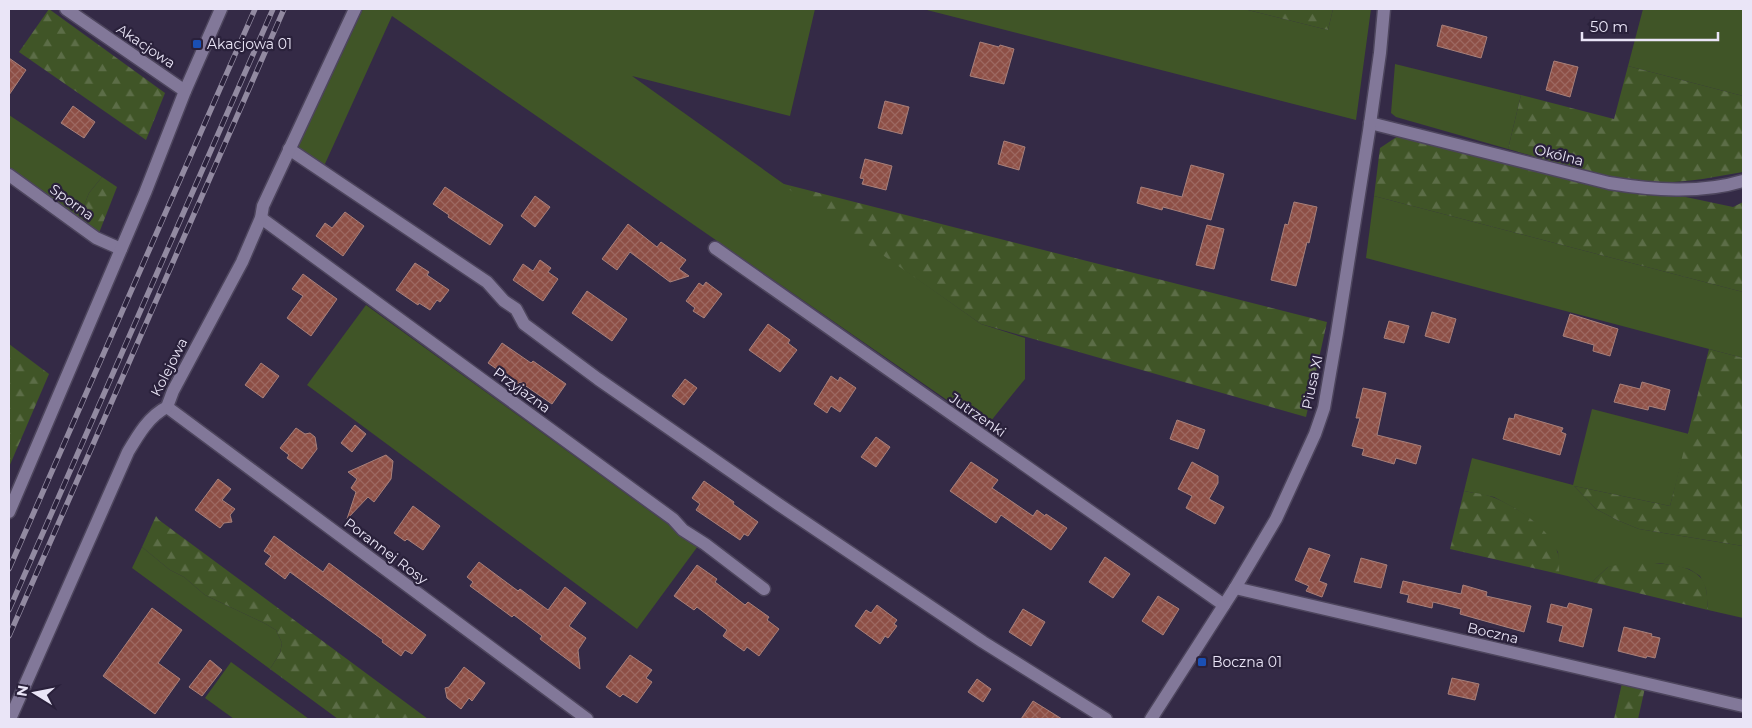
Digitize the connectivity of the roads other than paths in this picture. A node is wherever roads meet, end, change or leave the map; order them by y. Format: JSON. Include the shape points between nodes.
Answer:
{"nodes":[{"id":1,"x":66,"y":9,"type":"edge"},
{"id":2,"x":221,"y":9,"type":"edge"},
{"id":3,"x":355,"y":9,"type":"edge"},
{"id":4,"x":1384,"y":9,"type":"edge"},
{"id":5,"x":184,"y":91,"type":"junction"},
{"id":6,"x":1370,"y":123,"type":"junction"},
{"id":7,"x":289,"y":150,"type":"junction"},
{"id":8,"x":9,"y":175,"type":"edge"},
{"id":9,"x":1743,"y":181,"type":"edge"},
{"id":10,"x":260,"y":218,"type":"junction"},
{"id":11,"x":715,"y":248,"type":"dead end"},
{"id":12,"x":121,"y":249,"type":"junction"},
{"id":13,"x":167,"y":407,"type":"junction"},
{"id":14,"x":12,"y":494,"type":"edge"},
{"id":15,"x":9,"y":512,"type":"edge"},
{"id":16,"x":1235,"y":588,"type":"junction"},
{"id":17,"x":764,"y":589,"type":"dead end"},
{"id":18,"x":1224,"y":606,"type":"junction"},
{"id":19,"x":1743,"y":706,"type":"edge"},
{"id":20,"x":10,"y":719,"type":"edge"},
{"id":21,"x":587,"y":719,"type":"edge"},
{"id":22,"x":1106,"y":719,"type":"edge"},
{"id":23,"x":1151,"y":719,"type":"edge"}],
"edges":[{"from":1,"to":5,"type":"street","name":"Akacjowa"},
{"from":2,"to":5,"type":"street"},
{"from":3,"to":7,"type":"street","name":"Kolejowa"},
{"from":4,"to":6,"type":"street","name":"Piusa XI"},
{"from":5,"to":12,"type":"street"},
{"from":6,"to":9,"type":"street","name":"Okólna","via":[[1627,186],[1688,189]]},
{"from":6,"to":16,"type":"street","name":"Piusa XI","via":[[1324,408],[1276,519]]},
{"from":7,"to":10,"type":"street","name":"Kolejowa"},
{"from":7,"to":22,"type":"street","via":[[487,282],[516,309],[524,324],[622,396],[974,637]]},
{"from":8,"to":12,"type":"street","name":"Sporna","via":[[96,238]]},
{"from":10,"to":13,"type":"street","name":"Kolejowa","via":[[242,262]]},
{"from":10,"to":17,"type":"street","name":"Przyjazna"},
{"from":11,"to":18,"type":"street","name":"Jutrzenki"},
{"from":12,"to":14,"type":"street"},
{"from":13,"to":20,"type":"street","name":"Kolejowa","via":[[146,425],[128,452]]},
{"from":13,"to":21,"type":"street","name":"Porannej Rosy"},
{"from":14,"to":15,"type":"street"},
{"from":16,"to":18,"type":"street","name":"Piusa XI"},
{"from":16,"to":19,"type":"street","name":"Boczna"},
{"from":18,"to":23,"type":"street","name":"Piusa XI"}]}
